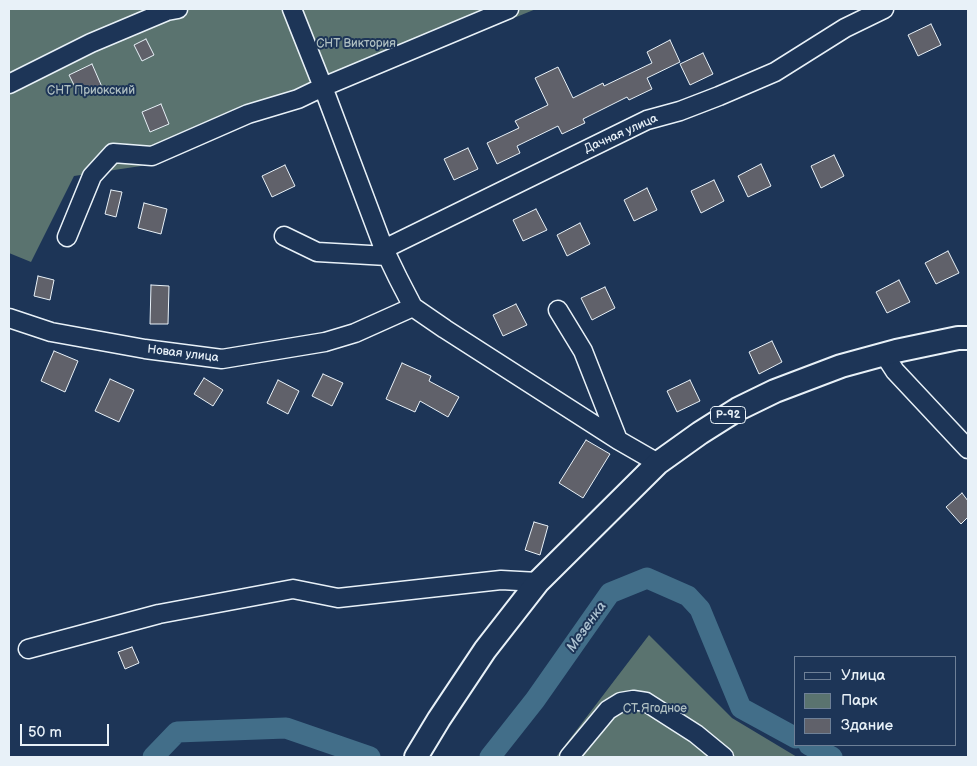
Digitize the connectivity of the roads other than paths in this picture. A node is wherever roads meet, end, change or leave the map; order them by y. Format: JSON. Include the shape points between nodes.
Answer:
{"nodes":[{"id":1,"x":178,"y":9,"type":"edge"},
{"id":2,"x":292,"y":9,"type":"edge"},
{"id":3,"x":509,"y":9,"type":"edge"},
{"id":4,"x":884,"y":9,"type":"edge"},
{"id":5,"x":9,"y":84,"type":"edge"},
{"id":6,"x":323,"y":87,"type":"junction"},
{"id":7,"x":284,"y":236,"type":"dead end"},
{"id":8,"x":67,"y":237,"type":"dead end"},
{"id":9,"x":386,"y":252,"type":"junction"},
{"id":10,"x":414,"y":307,"type":"junction"},
{"id":11,"x":558,"y":310,"type":"dead end"},
{"id":12,"x":9,"y":318,"type":"edge"},
{"id":13,"x":968,"y":338,"type":"edge"},
{"id":14,"x":884,"y":354,"type":"junction"},
{"id":15,"x":618,"y":440,"type":"junction"},
{"id":16,"x":968,"y":450,"type":"edge"},
{"id":17,"x":658,"y":463,"type":"junction"},
{"id":18,"x":538,"y":582,"type":"junction"},
{"id":19,"x":28,"y":649,"type":"dead end"},
{"id":20,"x":416,"y":757,"type":"edge"},
{"id":21,"x":569,"y":757,"type":"edge"},
{"id":22,"x":724,"y":757,"type":"edge"}],
"edges":[{"from":1,"to":5,"type":"street","via":[[91,43]]},
{"from":2,"to":6,"type":"street"},
{"from":3,"to":6,"type":"street"},
{"from":4,"to":9,"type":"street","name":"Дачная улица","via":[[845,28],[775,72],[680,111],[647,120]]},
{"from":6,"to":8,"type":"street","via":[[298,100],[248,114],[152,156],[113,153],[92,176]]},
{"from":6,"to":9,"type":"street"},
{"from":7,"to":9,"type":"street","via":[[317,252]]},
{"from":9,"to":10,"type":"street"},
{"from":10,"to":12,"type":"street","name":"Новая улица","via":[[355,334],[222,359],[51,332]]},
{"from":10,"to":15,"type":"street"},
{"from":11,"to":15,"type":"street","via":[[583,351]]},
{"from":13,"to":14,"type":"main road","number":"Р-92"},
{"from":14,"to":16,"type":"street","via":[[895,371]]},
{"from":14,"to":17,"type":"main road","number":"Р-92","via":[[775,390],[738,409]]},
{"from":15,"to":17,"type":"street"},
{"from":17,"to":18,"type":"main road","number":"Р-92"},
{"from":18,"to":19,"type":"street","via":[[501,580],[338,598],[292,590],[159,614]]},
{"from":18,"to":20,"type":"main road","number":"Р-92","via":[[485,650]]},
{"from":21,"to":22,"type":"street","via":[[608,710],[621,702],[634,700],[646,702]]}]}
